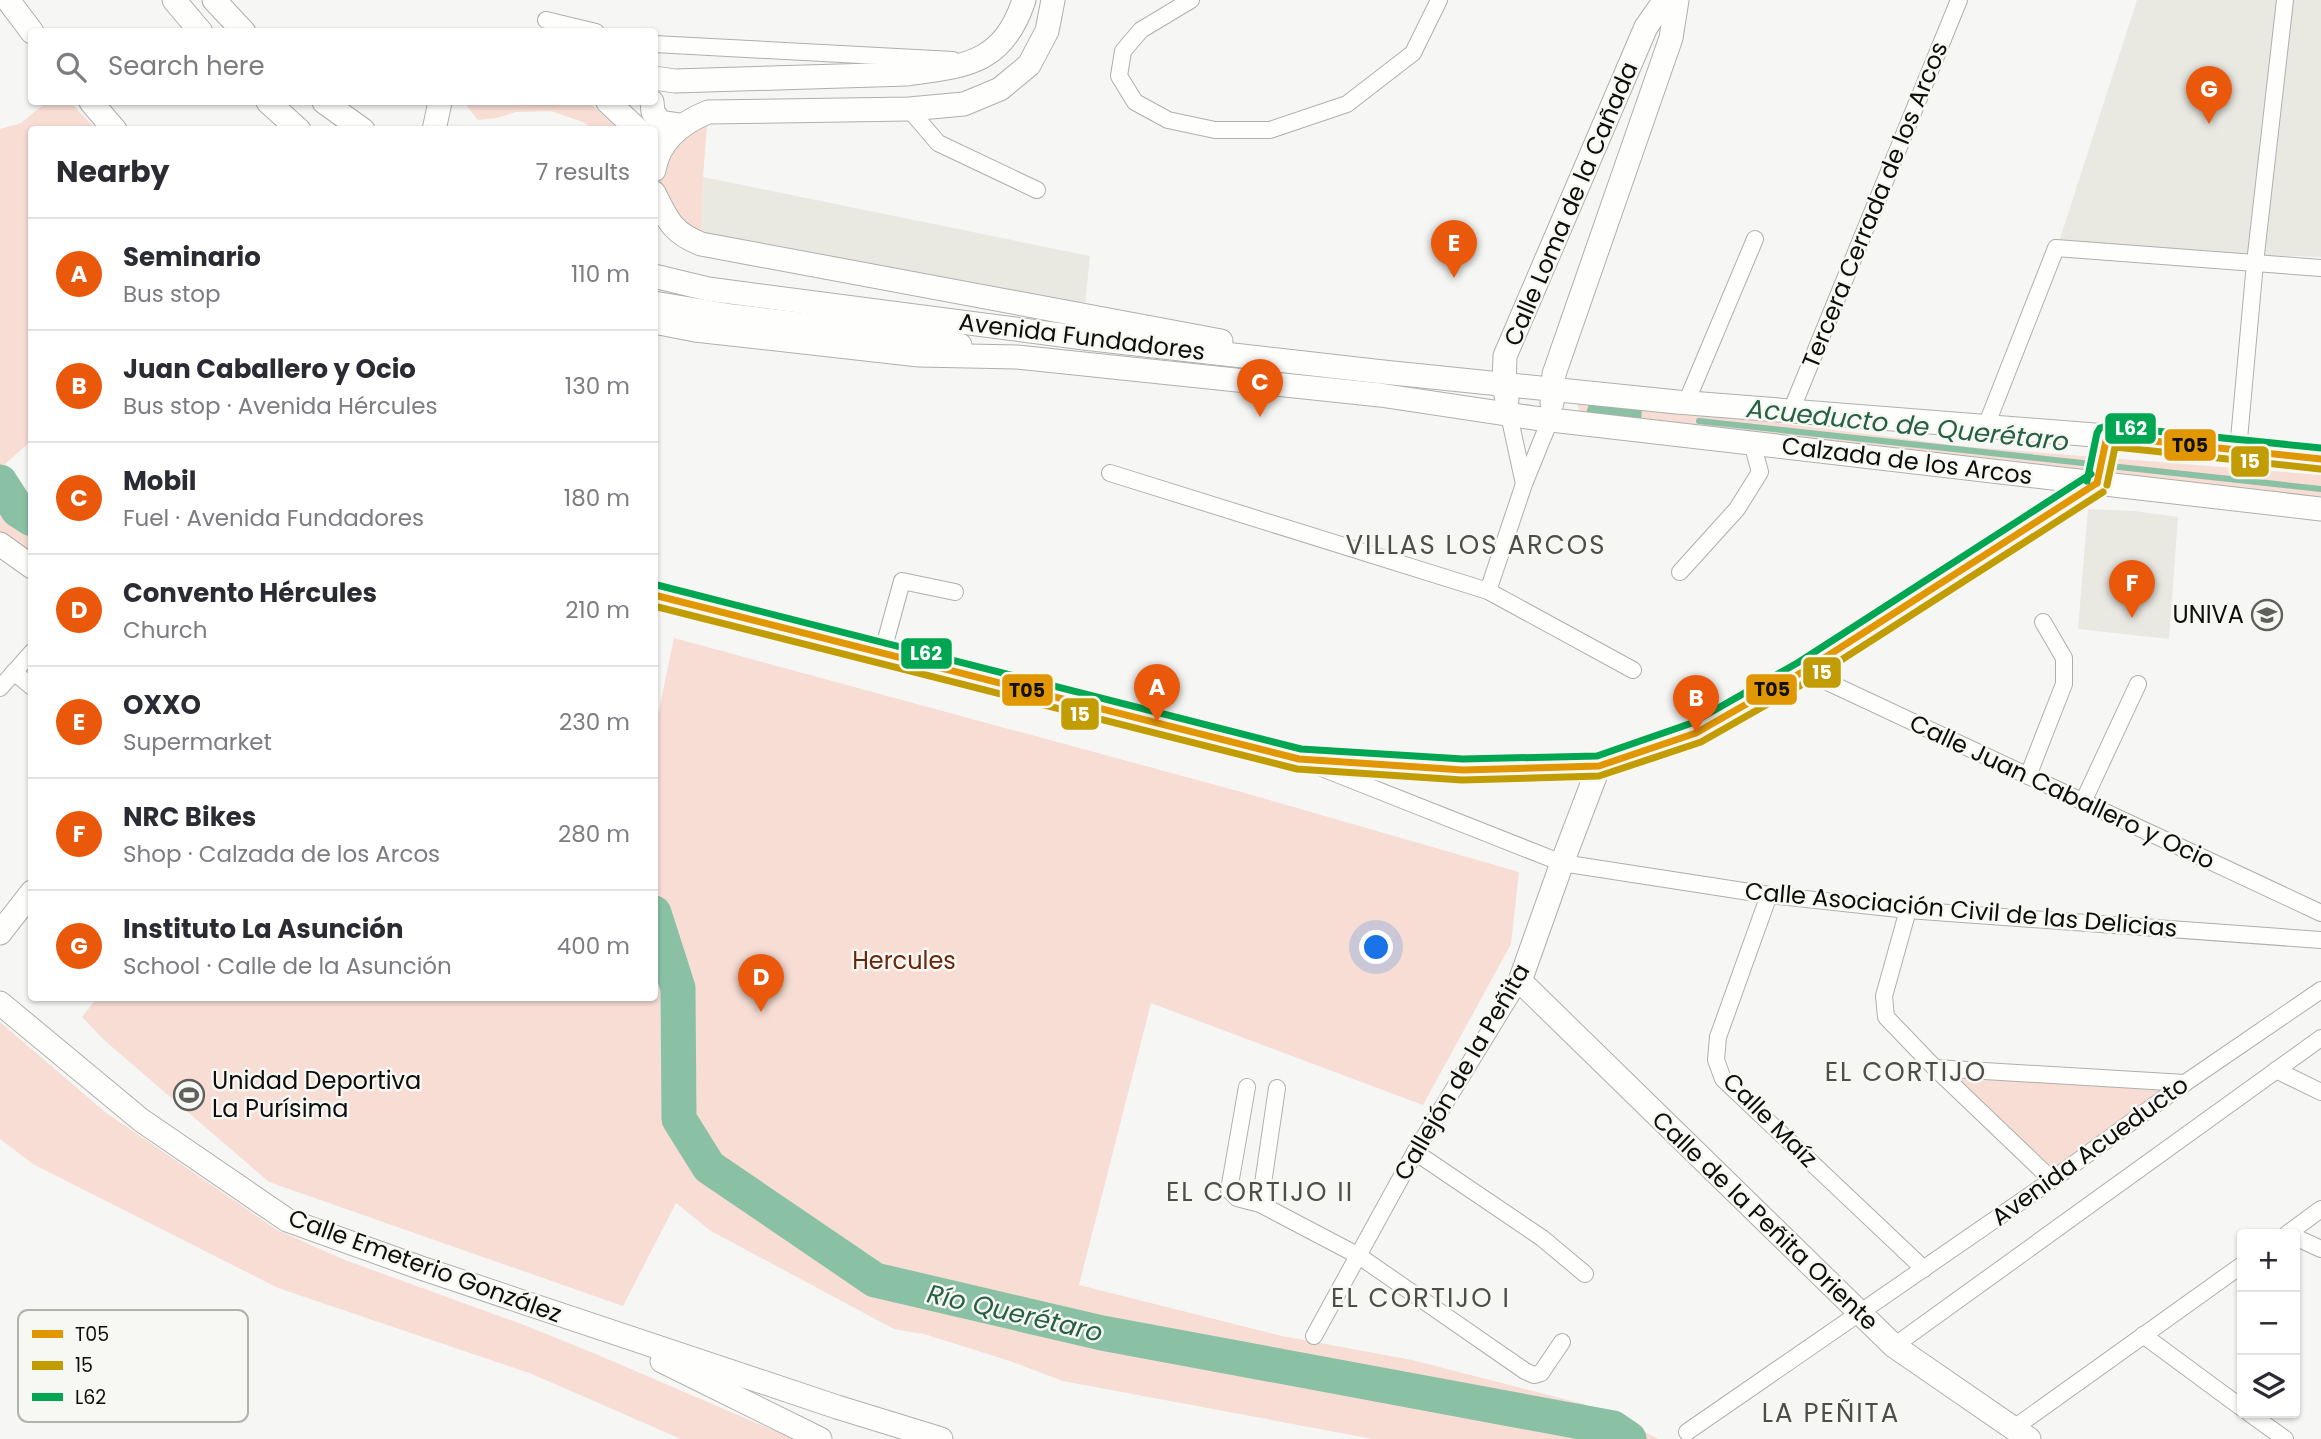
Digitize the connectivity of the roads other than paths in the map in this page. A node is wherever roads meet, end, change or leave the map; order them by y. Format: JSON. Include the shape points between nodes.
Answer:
{"nodes":[{"id":1,"x":8,"y":0,"type":"edge"},
{"id":2,"x":174,"y":0,"type":"edge"},
{"id":3,"x":214,"y":0,"type":"edge"},
{"id":4,"x":1024,"y":0,"type":"edge"},
{"id":5,"x":1052,"y":0,"type":"edge"},
{"id":6,"x":1191,"y":0,"type":"edge"},
{"id":7,"x":1439,"y":0,"type":"edge"},
{"id":8,"x":1665,"y":0,"type":"edge"},
{"id":9,"x":1677,"y":0,"type":"edge"},
{"id":10,"x":1959,"y":0,"type":"edge"},
{"id":11,"x":2285,"y":0,"type":"edge"},
{"id":12,"x":545,"y":20,"type":"dead end"},
{"id":13,"x":29,"y":28,"type":"edge"},
{"id":14,"x":198,"y":28,"type":"edge"},
{"id":15,"x":240,"y":28,"type":"edge"},
{"id":16,"x":579,"y":28,"type":"edge"},
{"id":17,"x":658,"y":44,"type":"edge"},
{"id":18,"x":977,"y":61,"type":"junction"},
{"id":19,"x":665,"y":79,"type":"edge"},
{"id":20,"x":93,"y":105,"type":"edge"},
{"id":21,"x":271,"y":105,"type":"edge"},
{"id":22,"x":328,"y":105,"type":"edge"},
{"id":23,"x":440,"y":105,"type":"edge"},
{"id":24,"x":440,"y":105,"type":"edge"},
{"id":25,"x":611,"y":105,"type":"edge"},
{"id":26,"x":652,"y":105,"type":"edge"},
{"id":27,"x":909,"y":109,"type":"junction"},
{"id":28,"x":680,"y":125,"type":"junction"},
{"id":29,"x":111,"y":126,"type":"edge"},
{"id":30,"x":295,"y":126,"type":"edge"},
{"id":31,"x":357,"y":126,"type":"edge"},
{"id":32,"x":435,"y":126,"type":"edge"},
{"id":33,"x":448,"y":126,"type":"edge"},
{"id":34,"x":634,"y":126,"type":"edge"},
{"id":35,"x":658,"y":156,"type":"edge"},
{"id":36,"x":1037,"y":190,"type":"dead end"},
{"id":37,"x":658,"y":201,"type":"edge"},
{"id":38,"x":1755,"y":239,"type":"dead end"},
{"id":39,"x":2255,"y":263,"type":"junction"},
{"id":40,"x":2321,"y":268,"type":"edge"},
{"id":41,"x":658,"y":277,"type":"edge"},
{"id":42,"x":658,"y":304,"type":"edge"},
{"id":43,"x":658,"y":323,"type":"edge"},
{"id":44,"x":1017,"y":357,"type":"junction"},
{"id":45,"x":1382,"y":372,"type":"junction"},
{"id":46,"x":1504,"y":384,"type":"junction"},
{"id":47,"x":1554,"y":388,"type":"junction"},
{"id":48,"x":1681,"y":402,"type":"junction"},
{"id":49,"x":1791,"y":411,"type":"junction"},
{"id":50,"x":1509,"y":415,"type":"junction"},
{"id":51,"x":1542,"y":419,"type":"junction"},
{"id":52,"x":1986,"y":426,"type":"junction"},
{"id":53,"x":1674,"y":434,"type":"junction"},
{"id":54,"x":2107,"y":436,"type":"junction"},
{"id":55,"x":1752,"y":443,"type":"junction"},
{"id":56,"x":2238,"y":450,"type":"junction"},
{"id":57,"x":2321,"y":459,"type":"edge"},
{"id":58,"x":1110,"y":473,"type":"dead end"},
{"id":59,"x":2097,"y":483,"type":"junction"},
{"id":60,"x":1524,"y":484,"type":"junction"},
{"id":61,"x":2321,"y":509,"type":"edge"},
{"id":62,"x":0,"y":544,"type":"edge"},
{"id":63,"x":28,"y":564,"type":"edge"},
{"id":64,"x":1680,"y":572,"type":"dead end"},
{"id":65,"x":1488,"y":591,"type":"junction"},
{"id":66,"x":955,"y":592,"type":"dead end"},
{"id":67,"x":658,"y":595,"type":"edge"},
{"id":68,"x":2043,"y":622,"type":"dead end"},
{"id":69,"x":882,"y":654,"type":"junction"},
{"id":70,"x":28,"y":656,"type":"edge"},
{"id":71,"x":1633,"y":670,"type":"dead end"},
{"id":72,"x":14,"y":671,"type":"junction"},
{"id":73,"x":1804,"y":671,"type":"junction"},
{"id":74,"x":28,"y":683,"type":"edge"},
{"id":75,"x":2138,"y":684,"type":"dead end"},
{"id":76,"x":0,"y":688,"type":"edge"},
{"id":77,"x":1299,"y":759,"type":"junction"},
{"id":78,"x":1600,"y":766,"type":"junction"},
{"id":79,"x":2028,"y":776,"type":"junction"},
{"id":80,"x":2083,"y":802,"type":"junction"},
{"id":81,"x":1562,"y":863,"type":"junction"},
{"id":82,"x":1769,"y":895,"type":"junction"},
{"id":83,"x":28,"y":897,"type":"edge"},
{"id":84,"x":1908,"y":910,"type":"junction"},
{"id":85,"x":2321,"y":913,"type":"edge"},
{"id":86,"x":0,"y":933,"type":"edge"},
{"id":87,"x":2321,"y":940,"type":"edge"},
{"id":88,"x":1520,"y":981,"type":"junction"},
{"id":89,"x":2321,"y":990,"type":"edge"},
{"id":90,"x":0,"y":1003,"type":"edge"},
{"id":91,"x":2321,"y":1038,"type":"edge"},
{"id":92,"x":1935,"y":1068,"type":"junction"},
{"id":93,"x":2276,"y":1070,"type":"junction"},
{"id":94,"x":2185,"y":1083,"type":"junction"},
{"id":95,"x":1247,"y":1087,"type":"dead end"},
{"id":96,"x":1277,"y":1088,"type":"dead end"},
{"id":97,"x":2321,"y":1092,"type":"edge"},
{"id":98,"x":1415,"y":1152,"type":"junction"},
{"id":99,"x":2052,"y":1180,"type":"junction"},
{"id":100,"x":1260,"y":1204,"type":"junction"},
{"id":101,"x":2321,"y":1209,"type":"edge"},
{"id":102,"x":2295,"y":1229,"type":"edge"},
{"id":103,"x":2300,"y":1239,"type":"edge"},
{"id":104,"x":2321,"y":1249,"type":"edge"},
{"id":105,"x":1359,"y":1256,"type":"junction"},
{"id":106,"x":1924,"y":1269,"type":"junction"},
{"id":107,"x":2237,"y":1269,"type":"edge"},
{"id":108,"x":1585,"y":1274,"type":"dead end"},
{"id":109,"x":1859,"y":1314,"type":"junction"},
{"id":110,"x":584,"y":1322,"type":"junction"},
{"id":111,"x":2143,"y":1335,"type":"junction"},
{"id":112,"x":1314,"y":1336,"type":"dead end"},
{"id":113,"x":1562,"y":1342,"type":"dead end"},
{"id":114,"x":1894,"y":1346,"type":"junction"},
{"id":115,"x":2237,"y":1404,"type":"edge"},
{"id":116,"x":837,"y":1407,"type":"junction"},
{"id":117,"x":2256,"y":1418,"type":"edge"},
{"id":118,"x":1687,"y":1432,"type":"dead end"},
{"id":119,"x":2021,"y":1433,"type":"edge"},
{"id":120,"x":821,"y":1439,"type":"edge"},
{"id":121,"x":941,"y":1439,"type":"edge"},
{"id":122,"x":2285,"y":1439,"type":"edge"}],
"edges":[{"from":1,"to":13,"type":"street"},
{"from":2,"to":14,"type":"street"},
{"from":3,"to":15,"type":"street"},
{"from":4,"to":18,"type":"street","via":[[1017,22],[1001,44]]},
{"from":5,"to":27,"type":"street","via":[[1047,31],[1029,65],[1000,89],[964,104]]},
{"from":6,"to":7,"type":"street","via":[[1141,30],[1123,51],[1119,76],[1135,102],[1168,120],[1214,130],[1270,130],[1346,104],[1413,53]]},
{"from":8,"to":46,"type":"street","name":"Calle Loma de la Cañada","via":[[1646,27],[1505,356]]},
{"from":9,"to":47,"type":"street","name":"Calle Loma de la Cañada","via":[[1671,38],[1554,374]]},
{"from":10,"to":49,"type":"street","name":"Tercera Cerrada de los Arcos"},
{"from":11,"to":39,"type":"street"},
{"from":12,"to":16,"type":"street"},
{"from":17,"to":18,"type":"street"},
{"from":18,"to":19,"type":"street","via":[[907,74]]},
{"from":20,"to":29,"type":"street"},
{"from":21,"to":30,"type":"street"},
{"from":22,"to":31,"type":"street"},
{"from":23,"to":32,"type":"street"},
{"from":24,"to":33,"type":"street"},
{"from":25,"to":34,"type":"street"},
{"from":26,"to":28,"type":"street","via":[[660,122]]},
{"from":27,"to":28,"type":"street","via":[[708,112]]},
{"from":27,"to":36,"type":"street","via":[[938,143]]},
{"from":28,"to":35,"type":"street"},
{"from":37,"to":45,"type":"street","via":[[669,223],[701,244]]},
{"from":38,"to":48,"type":"street"},
{"from":39,"to":40,"type":"street"},
{"from":39,"to":52,"type":"street","via":[[2056,248]]},
{"from":39,"to":56,"type":"street"},
{"from":41,"to":45,"type":"street","name":"Avenida Fundadores","via":[[708,289]]},
{"from":42,"to":44,"type":"street","via":[[923,338]]},
{"from":43,"to":44,"type":"street","name":"Avenida Fundadores","via":[[919,355]]},
{"from":44,"to":50,"type":"street","name":"Avenida Fundadores","via":[[1380,395]]},
{"from":45,"to":46,"type":"street","name":"Avenida Fundadores"},
{"from":46,"to":47,"type":"street","name":"Avenida Fundadores"},
{"from":46,"to":50,"type":"street","name":"Calle Loma de la Cañada"},
{"from":47,"to":48,"type":"street","name":"Calzada de los Arcos"},
{"from":47,"to":51,"type":"street","name":"Calle Loma de la Cañada"},
{"from":48,"to":49,"type":"street","name":"Calzada de los Arcos"},
{"from":48,"to":53,"type":"street"},
{"from":49,"to":52,"type":"street","name":"Calzada de los Arcos"},
{"from":50,"to":51,"type":"street","name":"Avenida Fundadores"},
{"from":50,"to":60,"type":"street"},
{"from":51,"to":53,"type":"street","name":"Calzada de los Arcos"},
{"from":51,"to":60,"type":"street"},
{"from":52,"to":54,"type":"street","name":"Calzada de los Arcos"},
{"from":53,"to":55,"type":"street","name":"Calzada de los Arcos"},
{"from":54,"to":56,"type":"street","name":"Calzada de los Arcos"},
{"from":54,"to":59,"type":"street"},
{"from":55,"to":59,"type":"street","name":"Calzada de los Arcos"},
{"from":55,"to":64,"type":"street","via":[[1760,472],[1738,509]]},
{"from":56,"to":57,"type":"street","name":"Calzada de los Arcos"},
{"from":58,"to":65,"type":"street"},
{"from":59,"to":61,"type":"street","name":"Calzada de los Arcos"},
{"from":59,"to":73,"type":"street"},
{"from":60,"to":65,"type":"street"},
{"from":62,"to":63,"type":"street"},
{"from":65,"to":71,"type":"street"},
{"from":66,"to":69,"type":"street","via":[[902,581]]},
{"from":67,"to":69,"type":"street"},
{"from":68,"to":79,"type":"street","via":[[2064,658],[2064,684]]},
{"from":69,"to":77,"type":"street"},
{"from":70,"to":72,"type":"street"},
{"from":72,"to":74,"type":"street"},
{"from":72,"to":76,"type":"street"},
{"from":73,"to":78,"type":"street","via":[[1696,733]]},
{"from":73,"to":79,"type":"street","name":"Calle Juan Caballero y Ocio"},
{"from":75,"to":80,"type":"street"},
{"from":77,"to":78,"type":"street","via":[[1464,770]]},
{"from":77,"to":81,"type":"street","name":"Calle Asociación Civil de las Delicias"},
{"from":78,"to":81,"type":"street","name":"Callejón de la Peñita"},
{"from":79,"to":80,"type":"street","name":"Calle Juan Caballero y Ocio"},
{"from":80,"to":85,"type":"street","name":"Calle Juan Caballero y Ocio"},
{"from":81,"to":82,"type":"street","name":"Calle Asociación Civil de las Delicias"},
{"from":81,"to":88,"type":"street","name":"Callejón de la Peñita"},
{"from":82,"to":84,"type":"street","name":"Calle Asociación Civil de las Delicias"},
{"from":82,"to":106,"type":"street","name":"Calle Maíz","via":[[1718,1037],[1716,1060],[1723,1079]]},
{"from":83,"to":86,"type":"street"},
{"from":84,"to":87,"type":"street","name":"Calle Asociación Civil de las Delicias"},
{"from":84,"to":92,"type":"street","via":[[1884,996],[1886,1017]]},
{"from":88,"to":98,"type":"street","name":"Callejón de la Peñita"},
{"from":88,"to":109,"type":"street","name":"Calle de la Peñita Oriente"},
{"from":89,"to":94,"type":"street","name":"Avenida Acueducto"},
{"from":90,"to":110,"type":"street","name":"Calle Emeterio González","via":[[141,1121],[287,1220]]},
{"from":91,"to":93,"type":"street","name":"Avenida Acueducto"},
{"from":92,"to":94,"type":"street"},
{"from":92,"to":99,"type":"street"},
{"from":93,"to":97,"type":"street"},
{"from":93,"to":114,"type":"street","name":"Avenida Acueducto"},
{"from":94,"to":99,"type":"street","name":"Avenida Acueducto"},
{"from":95,"to":100,"type":"street","via":[[1229,1191]]},
{"from":96,"to":100,"type":"street"},
{"from":98,"to":105,"type":"street","name":"Callejón de la Peñita"},
{"from":98,"to":108,"type":"street","via":[[1542,1238]]},
{"from":99,"to":106,"type":"street","name":"Avenida Acueducto"},
{"from":100,"to":105,"type":"street"},
{"from":101,"to":102,"type":"street"},
{"from":103,"to":104,"type":"street"},
{"from":105,"to":112,"type":"street","name":"Callejón de la Peñita"},
{"from":105,"to":113,"type":"street","via":[[1534,1375],[1541,1373]]},
{"from":106,"to":109,"type":"street","name":"Avenida Acueducto"},
{"from":107,"to":111,"type":"street"},
{"from":109,"to":114,"type":"street","name":"Calle de la Peñita Oriente"},
{"from":109,"to":118,"type":"street","name":"Avenida Acueducto"},
{"from":110,"to":116,"type":"street","name":"Calle Emeterio González"},
{"from":110,"to":120,"type":"street","name":"Calle Emeterio González"},
{"from":111,"to":115,"type":"street"},
{"from":111,"to":119,"type":"street"},
{"from":114,"to":119,"type":"street","name":"Calle de la Peñita Oriente"},
{"from":116,"to":120,"type":"street","via":[[822,1417]]},
{"from":116,"to":121,"type":"street","name":"Calle Emeterio González"},
{"from":117,"to":122,"type":"street"}]}
